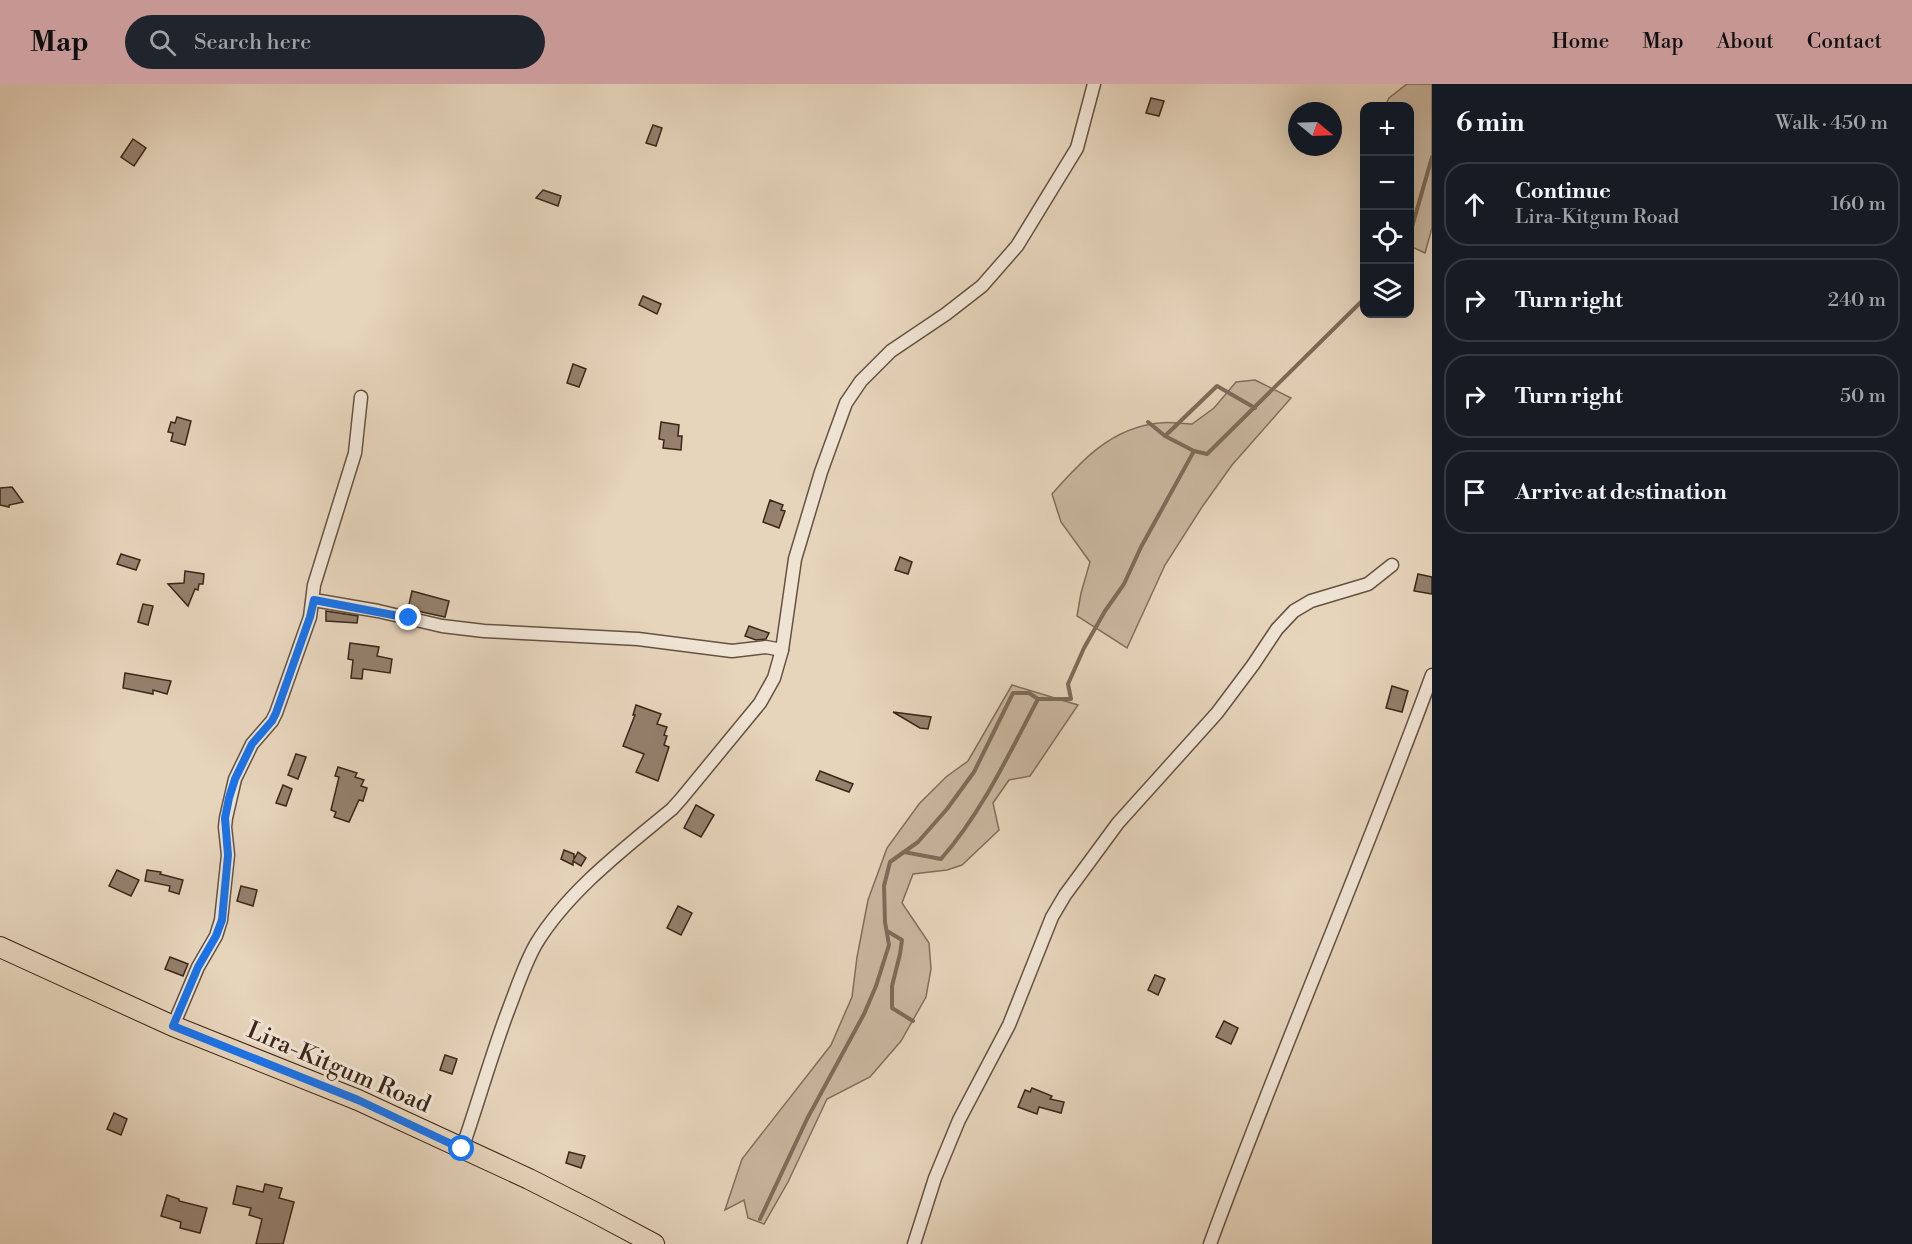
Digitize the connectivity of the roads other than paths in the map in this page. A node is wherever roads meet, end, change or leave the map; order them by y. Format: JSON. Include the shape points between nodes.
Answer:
{"nodes":[{"id":1,"x":1094,"y":84,"type":"edge"},
{"id":2,"x":361,"y":397,"type":"dead end"},
{"id":3,"x":1392,"y":565,"type":"dead end"},
{"id":4,"x":314,"y":600,"type":"junction"},
{"id":5,"x":782,"y":650,"type":"junction"},
{"id":6,"x":1432,"y":675,"type":"edge"},
{"id":7,"x":0,"y":947,"type":"edge"},
{"id":8,"x":173,"y":1026,"type":"junction"},
{"id":9,"x":462,"y":1149,"type":"junction"},
{"id":10,"x":654,"y":1244,"type":"edge"},
{"id":11,"x":914,"y":1244,"type":"edge"},
{"id":12,"x":1210,"y":1244,"type":"edge"}],
"edges":[{"from":1,"to":5,"type":"street","via":[[1077,148],[1017,246],[975,291],[891,351],[861,381],[846,403],[795,559]]},
{"from":2,"to":4,"type":"street","via":[[355,453],[314,585]]},
{"from":3,"to":11,"type":"street","via":[[1368,584],[1311,601],[1294,611],[1217,713],[1118,823],[1065,895],[1052,917],[1009,1025],[959,1120]]},
{"from":4,"to":5,"type":"street","via":[[484,631],[638,639],[732,651],[766,647]]},
{"from":4,"to":8,"type":"street","via":[[276,713],[252,744],[235,779],[225,818],[228,855],[222,920]]},
{"from":5,"to":9,"type":"street","via":[[774,678],[760,703],[681,800],[609,861],[537,942],[499,1036]]},
{"from":6,"to":12,"type":"street","via":[[1248,1138]]},
{"from":7,"to":8,"type":"main road","name":"Lira-Kitgum Road"},
{"from":8,"to":9,"type":"main road","name":"Lira-Kitgum Road","via":[[358,1100]]},
{"from":9,"to":10,"type":"main road","name":"Lira-Kitgum Road"}]}
